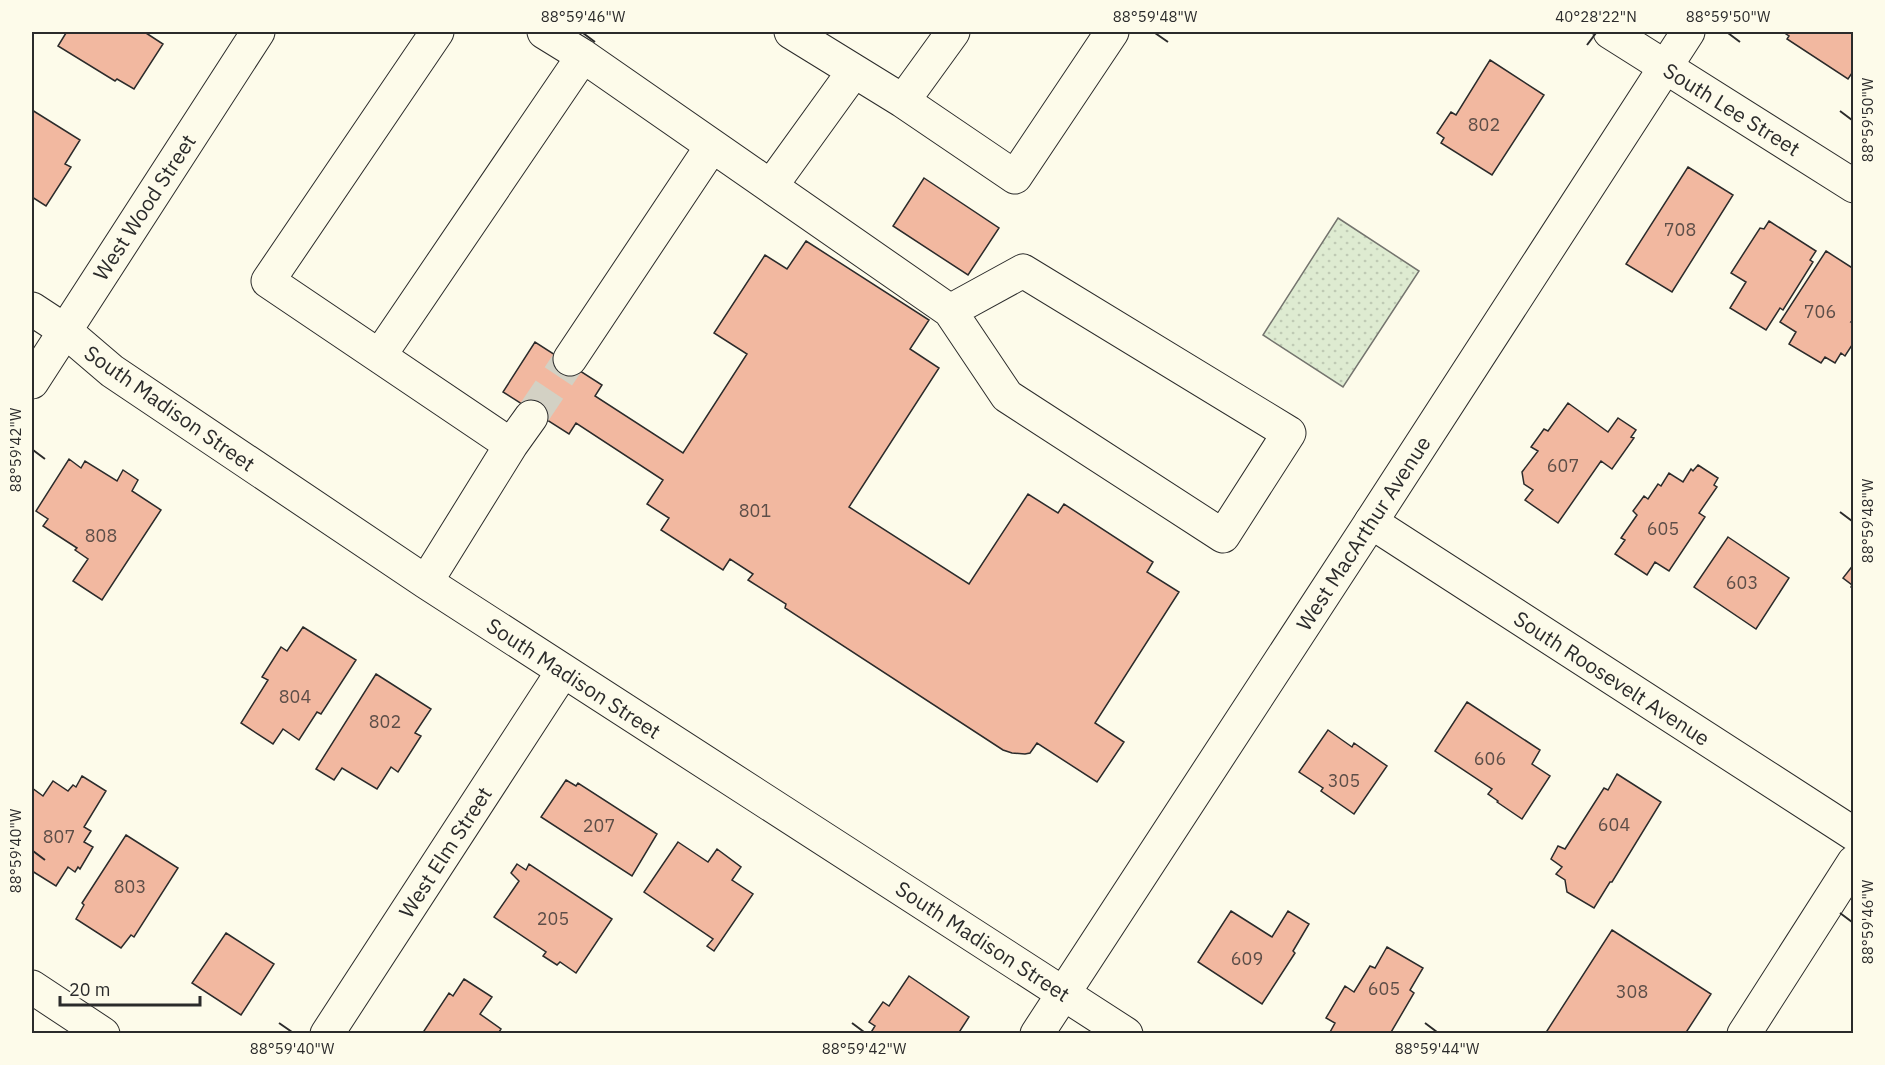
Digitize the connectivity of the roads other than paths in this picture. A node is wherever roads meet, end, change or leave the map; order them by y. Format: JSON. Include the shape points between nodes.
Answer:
{"nodes":[{"id":1,"x":258,"y":32,"type":"edge"},
{"id":2,"x":437,"y":32,"type":"edge"},
{"id":3,"x":544,"y":32,"type":"edge"},
{"id":4,"x":791,"y":32,"type":"edge"},
{"id":5,"x":954,"y":32,"type":"edge"},
{"id":6,"x":1112,"y":32,"type":"edge"},
{"id":7,"x":1610,"y":32,"type":"edge"},
{"id":8,"x":1688,"y":32,"type":"edge"},
{"id":9,"x":583,"y":56,"type":"junction"},
{"id":10,"x":1665,"y":67,"type":"junction"},
{"id":11,"x":854,"y":71,"type":"junction"},
{"id":12,"x":903,"y":101,"type":"junction"},
{"id":13,"x":712,"y":146,"type":"junction"},
{"id":14,"x":771,"y":186,"type":"junction"},
{"id":15,"x":1854,"y":186,"type":"edge"},
{"id":16,"x":32,"y":309,"type":"edge"},
{"id":17,"x":950,"y":311,"type":"junction"},
{"id":18,"x":64,"y":330,"type":"junction"},
{"id":19,"x":380,"y":355,"type":"junction"},
{"id":20,"x":570,"y":359,"type":"tunnel mouth"},
{"id":21,"x":32,"y":382,"type":"edge"},
{"id":22,"x":531,"y":417,"type":"tunnel mouth"},
{"id":23,"x":511,"y":445,"type":"junction"},
{"id":24,"x":1371,"y":522,"type":"junction"},
{"id":25,"x":426,"y":582,"type":"junction"},
{"id":26,"x":563,"y":671,"type":"junction"},
{"id":27,"x":1854,"y":834,"type":"edge"},
{"id":28,"x":1854,"y":862,"type":"edge"},
{"id":29,"x":32,"y":987,"type":"edge"},
{"id":30,"x":1063,"y":993,"type":"junction"},
{"id":31,"x":103,"y":1034,"type":"edge"},
{"id":32,"x":327,"y":1034,"type":"edge"},
{"id":33,"x":1037,"y":1034,"type":"edge"},
{"id":34,"x":1126,"y":1034,"type":"edge"},
{"id":35,"x":1743,"y":1034,"type":"edge"}],
"edges":[{"from":1,"to":18,"type":"street","name":"West Wood Street"},
{"from":2,"to":19,"type":"street","via":[[268,281]]},
{"from":3,"to":9,"type":"street"},
{"from":4,"to":11,"type":"street"},
{"from":5,"to":12,"type":"street"},
{"from":6,"to":12,"type":"street","via":[[1015,177]]},
{"from":7,"to":10,"type":"street","name":"South Lee Street"},
{"from":8,"to":10,"type":"street","name":"West MacArthur Avenue"},
{"from":9,"to":13,"type":"street"},
{"from":9,"to":19,"type":"street"},
{"from":10,"to":15,"type":"street","name":"South Lee Street"},
{"from":10,"to":24,"type":"street","name":"West MacArthur Avenue"},
{"from":11,"to":12,"type":"street"},
{"from":11,"to":14,"type":"street"},
{"from":13,"to":14,"type":"street"},
{"from":13,"to":20,"type":"street"},
{"from":14,"to":17,"type":"street"},
{"from":16,"to":18,"type":"street","name":"South Madison Street"},
{"from":17,"to":17,"type":"street","via":[[1007,396],[1223,536],[1289,432],[1023,271]]},
{"from":18,"to":21,"type":"street","name":"West Wood Street"},
{"from":18,"to":25,"type":"street","name":"South Madison Street","via":[[103,365]]},
{"from":19,"to":23,"type":"street"},
{"from":22,"to":23,"type":"street"},
{"from":23,"to":25,"type":"street"},
{"from":24,"to":27,"type":"street","name":"South Roosevelt Avenue"},
{"from":24,"to":30,"type":"street","name":"West MacArthur Avenue"},
{"from":25,"to":26,"type":"street","name":"South Madison Street"},
{"from":26,"to":30,"type":"street","name":"South Madison Street"},
{"from":26,"to":32,"type":"street","name":"West Elm Street"},
{"from":28,"to":35,"type":"street"},
{"from":29,"to":31,"type":"street"},
{"from":30,"to":33,"type":"street","name":"West MacArthur Avenue"},
{"from":30,"to":34,"type":"street","name":"South Madison Street"}]}
